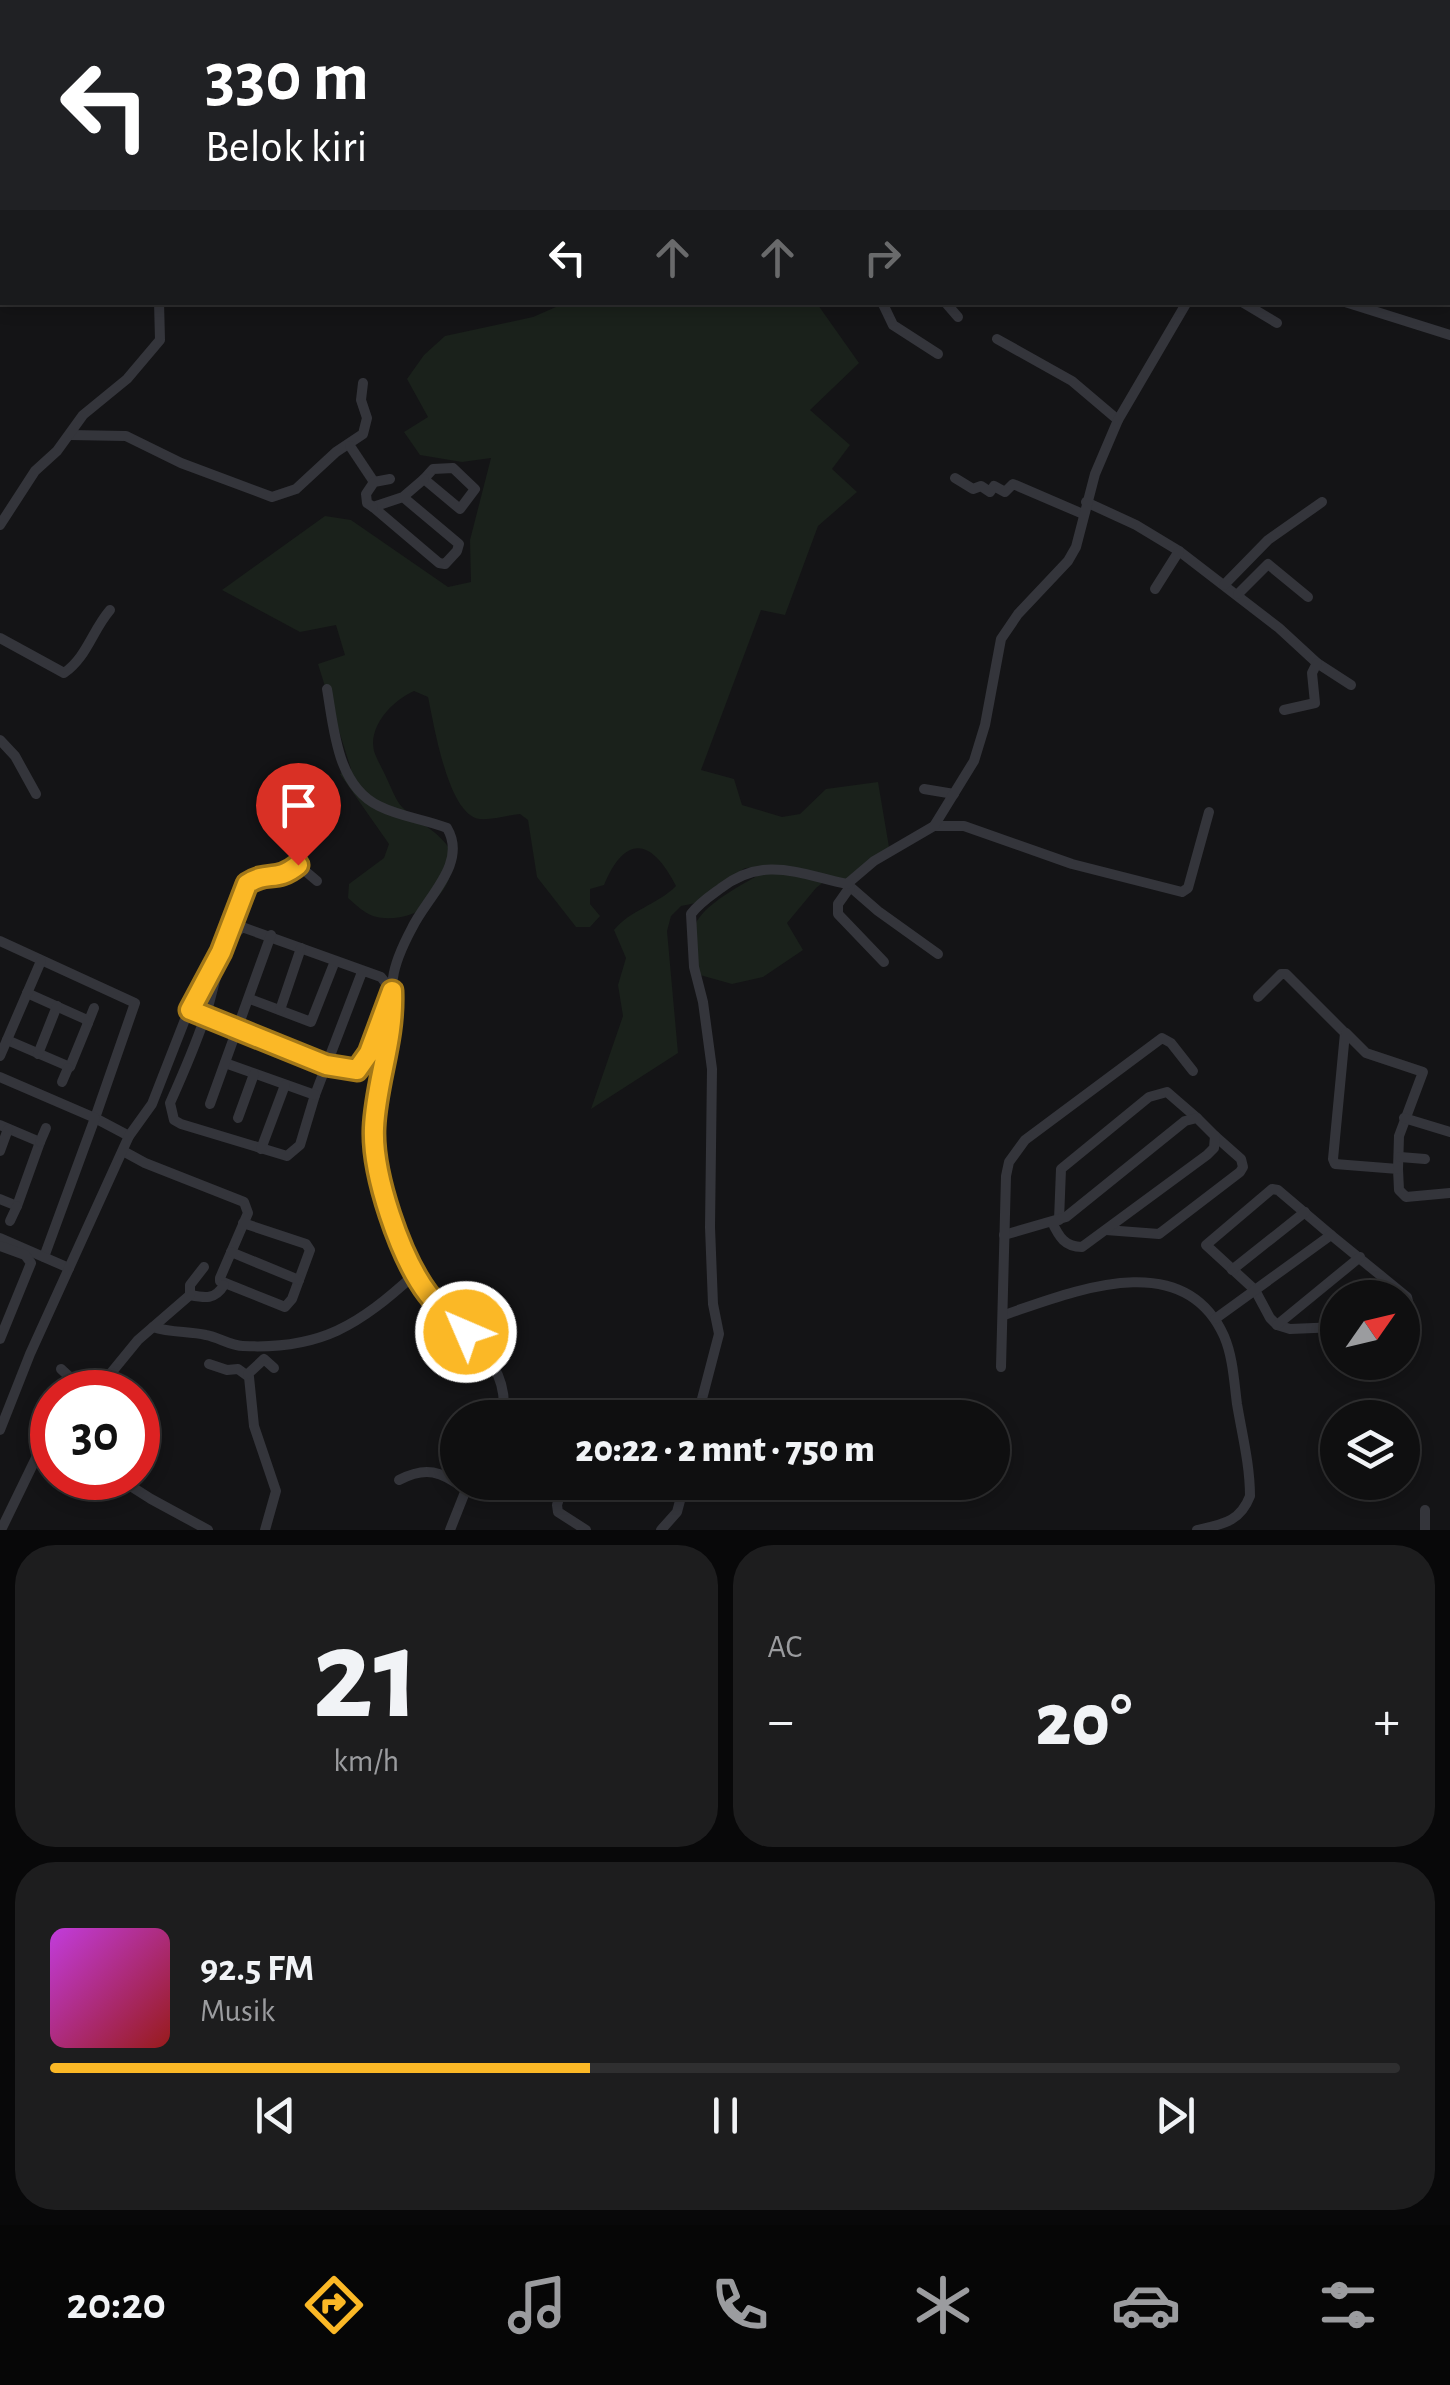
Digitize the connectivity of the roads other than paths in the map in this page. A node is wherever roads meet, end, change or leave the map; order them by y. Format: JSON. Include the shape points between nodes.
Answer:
{"nodes":[{"id":1,"x":159,"y":305,"type":"edge"},
{"id":2,"x":883,"y":305,"type":"edge"},
{"id":3,"x":948,"y":305,"type":"edge"},
{"id":4,"x":1185,"y":305,"type":"edge"},
{"id":5,"x":1247,"y":305,"type":"edge"},
{"id":6,"x":1355,"y":305,"type":"edge"},
{"id":7,"x":958,"y":317,"type":"dead end"},
{"id":8,"x":1277,"y":323,"type":"dead end"},
{"id":9,"x":1450,"y":335,"type":"edge"},
{"id":10,"x":996,"y":339,"type":"dead end"},
{"id":11,"x":938,"y":354,"type":"dead end"},
{"id":12,"x":364,"y":383,"type":"dead end"},
{"id":13,"x":1118,"y":420,"type":"junction"},
{"id":14,"x":70,"y":434,"type":"junction"},
{"id":15,"x":350,"y":446,"type":"junction"},
{"id":16,"x":955,"y":478,"type":"dead end"},
{"id":17,"x":390,"y":479,"type":"dead end"},
{"id":18,"x":424,"y":479,"type":"junction"},
{"id":19,"x":374,"y":482,"type":"junction"},
{"id":20,"x":403,"y":496,"type":"junction"},
{"id":21,"x":1322,"y":502,"type":"dead end"},
{"id":22,"x":372,"y":507,"type":"junction"},
{"id":23,"x":1084,"y":508,"type":"junction"},
{"id":24,"x":0,"y":525,"type":"edge"},
{"id":25,"x":1179,"y":552,"type":"junction"},
{"id":26,"x":1253,"y":553,"type":"junction"},
{"id":27,"x":1262,"y":566,"type":"junction"},
{"id":28,"x":1224,"y":584,"type":"junction"},
{"id":29,"x":1155,"y":589,"type":"dead end"},
{"id":30,"x":1238,"y":594,"type":"junction"},
{"id":31,"x":1308,"y":597,"type":"dead end"},
{"id":32,"x":110,"y":610,"type":"dead end"},
{"id":33,"x":0,"y":638,"type":"edge"},
{"id":34,"x":1316,"y":663,"type":"junction"},
{"id":35,"x":1351,"y":684,"type":"dead end"},
{"id":36,"x":327,"y":689,"type":"dead end"},
{"id":37,"x":1284,"y":710,"type":"dead end"},
{"id":38,"x":0,"y":740,"type":"edge"},
{"id":39,"x":924,"y":788,"type":"dead end"},
{"id":40,"x":36,"y":794,"type":"dead end"},
{"id":41,"x":954,"y":794,"type":"junction"},
{"id":42,"x":1209,"y":812,"type":"dead end"},
{"id":43,"x":934,"y":826,"type":"junction"},
{"id":44,"x":272,"y":864,"type":"dead end"},
{"id":45,"x":284,"y":876,"type":"junction"},
{"id":46,"x":317,"y":881,"type":"dead end"},
{"id":47,"x":848,"y":886,"type":"junction"},
{"id":48,"x":271,"y":935,"type":"junction"},
{"id":49,"x":0,"y":941,"type":"edge"},
{"id":50,"x":301,"y":948,"type":"junction"},
{"id":51,"x":938,"y":954,"type":"dead end"},
{"id":52,"x":40,"y":961,"type":"junction"},
{"id":53,"x":334,"y":961,"type":"junction"},
{"id":54,"x":884,"y":962,"type":"dead end"},
{"id":55,"x":362,"y":972,"type":"junction"},
{"id":56,"x":392,"y":991,"type":"junction"},
{"id":57,"x":27,"y":993,"type":"junction"},
{"id":58,"x":1258,"y":998,"type":"dead end"},
{"id":59,"x":250,"y":999,"type":"junction"},
{"id":60,"x":56,"y":1006,"type":"junction"},
{"id":61,"x":94,"y":1008,"type":"dead end"},
{"id":62,"x":190,"y":1010,"type":"junction"},
{"id":63,"x":280,"y":1010,"type":"junction"},
{"id":64,"x":206,"y":1017,"type":"junction"},
{"id":65,"x":88,"y":1023,"type":"junction"},
{"id":66,"x":238,"y":1030,"type":"junction"},
{"id":67,"x":1345,"y":1032,"type":"junction"},
{"id":68,"x":7,"y":1040,"type":"junction"},
{"id":69,"x":38,"y":1054,"type":"junction"},
{"id":70,"x":0,"y":1056,"type":"edge"},
{"id":71,"x":226,"y":1064,"type":"junction"},
{"id":72,"x":326,"y":1065,"type":"junction"},
{"id":73,"x":68,"y":1068,"type":"junction"},
{"id":74,"x":1193,"y":1071,"type":"dead end"},
{"id":75,"x":254,"y":1074,"type":"junction"},
{"id":76,"x":0,"y":1078,"type":"edge"},
{"id":77,"x":62,"y":1082,"type":"dead end"},
{"id":78,"x":285,"y":1085,"type":"junction"},
{"id":79,"x":315,"y":1095,"type":"junction"},
{"id":80,"x":210,"y":1104,"type":"dead end"},
{"id":81,"x":94,"y":1118,"type":"junction"},
{"id":82,"x":238,"y":1118,"type":"dead end"},
{"id":83,"x":1196,"y":1118,"type":"junction"},
{"id":84,"x":1404,"y":1118,"type":"junction"},
{"id":85,"x":4,"y":1127,"type":"edge"},
{"id":86,"x":46,"y":1128,"type":"dead end"},
{"id":87,"x":1450,"y":1132,"type":"edge"},
{"id":88,"x":128,"y":1136,"type":"junction"},
{"id":89,"x":1215,"y":1136,"type":"junction"},
{"id":90,"x":40,"y":1142,"type":"junction"},
{"id":91,"x":260,"y":1148,"type":"junction"},
{"id":92,"x":124,"y":1150,"type":"junction"},
{"id":93,"x":0,"y":1152,"type":"edge"},
{"id":94,"x":1425,"y":1159,"type":"dead end"},
{"id":95,"x":1399,"y":1163,"type":"junction"},
{"id":96,"x":1450,"y":1192,"type":"edge"},
{"id":97,"x":0,"y":1199,"type":"edge"},
{"id":98,"x":16,"y":1206,"type":"junction"},
{"id":99,"x":1305,"y":1212,"type":"junction"},
{"id":100,"x":10,"y":1221,"type":"dead end"},
{"id":101,"x":1056,"y":1221,"type":"junction"},
{"id":102,"x":244,"y":1222,"type":"junction"},
{"id":103,"x":1105,"y":1230,"type":"junction"},
{"id":104,"x":1004,"y":1235,"type":"junction"},
{"id":105,"x":1331,"y":1235,"type":"junction"},
{"id":106,"x":0,"y":1238,"type":"edge"},
{"id":107,"x":0,"y":1247,"type":"edge"},
{"id":108,"x":231,"y":1252,"type":"junction"},
{"id":109,"x":1360,"y":1256,"type":"junction"},
{"id":110,"x":44,"y":1257,"type":"junction"},
{"id":111,"x":204,"y":1267,"type":"dead end"},
{"id":112,"x":69,"y":1268,"type":"junction"},
{"id":113,"x":1232,"y":1270,"type":"junction"},
{"id":114,"x":415,"y":1274,"type":"junction"},
{"id":115,"x":299,"y":1280,"type":"junction"},
{"id":116,"x":1388,"y":1280,"type":"edge"},
{"id":117,"x":224,"y":1285,"type":"junction"},
{"id":118,"x":1254,"y":1290,"type":"junction"},
{"id":119,"x":190,"y":1295,"type":"junction"},
{"id":120,"x":1004,"y":1316,"type":"junction"},
{"id":121,"x":1215,"y":1319,"type":"junction"},
{"id":122,"x":1276,"y":1324,"type":"junction"},
{"id":123,"x":153,"y":1327,"type":"junction"},
{"id":124,"x":1320,"y":1328,"type":"edge"},
{"id":125,"x":0,"y":1339,"type":"edge"},
{"id":126,"x":208,"y":1364,"type":"dead end"},
{"id":127,"x":274,"y":1368,"type":"dead end"},
{"id":128,"x":1001,"y":1368,"type":"dead end"},
{"id":129,"x":113,"y":1370,"type":"edge"},
{"id":130,"x":248,"y":1374,"type":"junction"},
{"id":131,"x":502,"y":1400,"type":"edge"},
{"id":132,"x":702,"y":1400,"type":"edge"},
{"id":133,"x":0,"y":1430,"type":"edge"},
{"id":134,"x":440,"y":1474,"type":"edge"},
{"id":135,"x":30,"y":1479,"type":"edge"},
{"id":136,"x":400,"y":1480,"type":"dead end"},
{"id":137,"x":151,"y":1500,"type":"edge"},
{"id":138,"x":462,"y":1500,"type":"edge"},
{"id":139,"x":558,"y":1500,"type":"edge"},
{"id":140,"x":680,"y":1500,"type":"edge"},
{"id":141,"x":1425,"y":1510,"type":"dead end"},
{"id":142,"x":1,"y":1530,"type":"edge"},
{"id":143,"x":208,"y":1530,"type":"edge"},
{"id":144,"x":265,"y":1530,"type":"edge"},
{"id":145,"x":450,"y":1530,"type":"edge"},
{"id":146,"x":586,"y":1530,"type":"edge"},
{"id":147,"x":661,"y":1530,"type":"edge"},
{"id":148,"x":1197,"y":1530,"type":"edge"},
{"id":149,"x":1425,"y":1530,"type":"edge"}],
"edges":[{"from":1,"to":14,"type":"street","via":[[160,340]]},
{"from":2,"to":11,"type":"street","via":[[893,325]]},
{"from":3,"to":7,"type":"street"},
{"from":4,"to":13,"type":"street"},
{"from":5,"to":8,"type":"street"},
{"from":6,"to":9,"type":"street"},
{"from":10,"to":13,"type":"street","via":[[1072,382]]},
{"from":12,"to":15,"type":"street","via":[[366,426]]},
{"from":13,"to":23,"type":"street"},
{"from":14,"to":15,"type":"street","via":[[126,436],[272,498],[296,489]]},
{"from":14,"to":24,"type":"street","via":[[35,471]]},
{"from":15,"to":19,"type":"street"},
{"from":16,"to":23,"type":"street","via":[[990,492],[1014,484]]},
{"from":17,"to":19,"type":"street"},
{"from":18,"to":18,"type":"street","via":[[458,509],[474,492],[453,468],[433,469]]},
{"from":18,"to":20,"type":"street"},
{"from":19,"to":22,"type":"street","via":[[366,497]]},
{"from":20,"to":22,"type":"street"},
{"from":20,"to":22,"type":"street","via":[[458,544],[445,564]]},
{"from":21,"to":26,"type":"street"},
{"from":23,"to":25,"type":"street","via":[[1124,519]]},
{"from":23,"to":41,"type":"street","via":[[1068,561],[1001,639],[980,743]]},
{"from":25,"to":28,"type":"street"},
{"from":25,"to":29,"type":"street"},
{"from":26,"to":27,"type":"street"},
{"from":26,"to":28,"type":"street"},
{"from":27,"to":30,"type":"street"},
{"from":27,"to":31,"type":"street"},
{"from":28,"to":30,"type":"street"},
{"from":30,"to":34,"type":"street"},
{"from":32,"to":33,"type":"street","via":[[80,660],[64,673]]},
{"from":34,"to":35,"type":"street"},
{"from":34,"to":37,"type":"street","via":[[1315,704]]},
{"from":36,"to":56,"type":"street","via":[[338,753],[350,778],[375,804],[447,828],[456,851],[412,927]]},
{"from":38,"to":40,"type":"street"},
{"from":39,"to":41,"type":"street"},
{"from":41,"to":43,"type":"street"},
{"from":42,"to":43,"type":"street","via":[[1182,892],[964,826]]},
{"from":43,"to":47,"type":"street","via":[[874,860]]},
{"from":44,"to":45,"type":"street"},
{"from":45,"to":46,"type":"street","via":[[299,865]]},
{"from":45,"to":62,"type":"street","via":[[255,879],[244,889]]},
{"from":47,"to":51,"type":"street"},
{"from":47,"to":54,"type":"street","via":[[838,914]]},
{"from":47,"to":132,"type":"street","via":[[792,871],[752,870],[691,914],[712,1069],[710,1227],[718,1334]]},
{"from":48,"to":50,"type":"street"},
{"from":48,"to":59,"type":"street"},
{"from":48,"to":64,"type":"street","via":[[242,927],[234,934]]},
{"from":49,"to":52,"type":"street"},
{"from":50,"to":53,"type":"street"},
{"from":50,"to":63,"type":"street"},
{"from":52,"to":57,"type":"street"},
{"from":52,"to":81,"type":"street","via":[[135,1003]]},
{"from":53,"to":55,"type":"street"},
{"from":53,"to":63,"type":"street","via":[[311,1022]]},
{"from":55,"to":56,"type":"street","via":[[381,977]]},
{"from":55,"to":72,"type":"street"},
{"from":56,"to":72,"type":"street","via":[[363,1065]]},
{"from":56,"to":114,"type":"street","via":[[394,1021],[374,1128],[384,1193]]},
{"from":57,"to":60,"type":"street"},
{"from":57,"to":68,"type":"street"},
{"from":58,"to":67,"type":"street","via":[[1286,974]]},
{"from":59,"to":63,"type":"street"},
{"from":59,"to":66,"type":"street"},
{"from":60,"to":65,"type":"street"},
{"from":60,"to":69,"type":"street"},
{"from":61,"to":65,"type":"street"},
{"from":62,"to":64,"type":"street"},
{"from":62,"to":88,"type":"street","via":[[152,1104]]},
{"from":64,"to":66,"type":"street"},
{"from":64,"to":91,"type":"street","via":[[170,1112],[181,1124]]},
{"from":65,"to":73,"type":"street"},
{"from":66,"to":71,"type":"street"},
{"from":66,"to":72,"type":"street"},
{"from":67,"to":84,"type":"street","via":[[1366,1053],[1423,1072]]},
{"from":67,"to":95,"type":"street","via":[[1333,1159],[1338,1166]]},
{"from":68,"to":69,"type":"street"},
{"from":68,"to":70,"type":"street"},
{"from":69,"to":73,"type":"street"},
{"from":71,"to":75,"type":"street"},
{"from":71,"to":80,"type":"street"},
{"from":72,"to":79,"type":"street"},
{"from":73,"to":77,"type":"street"},
{"from":74,"to":104,"type":"street","via":[[1162,1038],[1025,1140],[1008,1162]]},
{"from":75,"to":78,"type":"street"},
{"from":75,"to":82,"type":"street"},
{"from":76,"to":81,"type":"street"},
{"from":78,"to":79,"type":"street"},
{"from":78,"to":91,"type":"street"},
{"from":79,"to":91,"type":"street","via":[[297,1149],[287,1156]]},
{"from":81,"to":88,"type":"street"},
{"from":81,"to":110,"type":"street"},
{"from":83,"to":89,"type":"street"},
{"from":83,"to":101,"type":"street"},
{"from":83,"to":101,"type":"street","via":[[1168,1092],[1150,1097],[1061,1169]]},
{"from":84,"to":87,"type":"street"},
{"from":84,"to":95,"type":"street"},
{"from":85,"to":90,"type":"street"},
{"from":85,"to":93,"type":"street"},
{"from":86,"to":90,"type":"street"},
{"from":88,"to":92,"type":"street"},
{"from":89,"to":103,"type":"street","via":[[1207,1155]]},
{"from":89,"to":103,"type":"street","via":[[1241,1158],[1240,1172],[1160,1234]]},
{"from":90,"to":98,"type":"street"},
{"from":92,"to":102,"type":"street","via":[[244,1202]]},
{"from":92,"to":112,"type":"street"},
{"from":94,"to":95,"type":"street"},
{"from":95,"to":96,"type":"street","via":[[1398,1190],[1406,1197]]},
{"from":97,"to":98,"type":"street"},
{"from":98,"to":100,"type":"street"},
{"from":99,"to":105,"type":"street"},
{"from":99,"to":113,"type":"street"},
{"from":99,"to":113,"type":"street","via":[[1272,1189],[1206,1245]]},
{"from":101,"to":103,"type":"street","via":[[1071,1247]]},
{"from":101,"to":104,"type":"street"},
{"from":102,"to":108,"type":"street"},
{"from":102,"to":115,"type":"street","via":[[306,1244],[310,1250]]},
{"from":104,"to":120,"type":"street"},
{"from":105,"to":109,"type":"street"},
{"from":105,"to":118,"type":"street"},
{"from":106,"to":110,"type":"street"},
{"from":107,"to":125,"type":"street","via":[[31,1264]]},
{"from":108,"to":115,"type":"street"},
{"from":108,"to":117,"type":"street","via":[[220,1278]]},
{"from":109,"to":116,"type":"street"},
{"from":109,"to":122,"type":"street"},
{"from":110,"to":112,"type":"street"},
{"from":111,"to":119,"type":"street"},
{"from":112,"to":133,"type":"street"},
{"from":113,"to":118,"type":"street"},
{"from":114,"to":123,"type":"street","via":[[349,1325],[313,1342],[241,1346]]},
{"from":114,"to":131,"type":"street","via":[[492,1360]]},
{"from":115,"to":117,"type":"street","via":[[285,1307]]},
{"from":117,"to":119,"type":"street","via":[[214,1296]]},
{"from":118,"to":121,"type":"street"},
{"from":118,"to":122,"type":"street"},
{"from":119,"to":123,"type":"street"},
{"from":120,"to":121,"type":"street","via":[[1080,1290],[1142,1281],[1183,1292]]},
{"from":120,"to":128,"type":"street"},
{"from":121,"to":148,"type":"street","via":[[1232,1368],[1250,1496],[1234,1520]]},
{"from":122,"to":124,"type":"street"},
{"from":123,"to":129,"type":"street"},
{"from":126,"to":130,"type":"street"},
{"from":127,"to":130,"type":"street","via":[[264,1359]]},
{"from":130,"to":144,"type":"street","via":[[254,1426],[276,1491]]},
{"from":134,"to":136,"type":"street","via":[[416,1471]]},
{"from":135,"to":142,"type":"street"},
{"from":137,"to":143,"type":"street"},
{"from":138,"to":145,"type":"street"},
{"from":139,"to":146,"type":"street","via":[[558,1512]]},
{"from":140,"to":147,"type":"street"},
{"from":141,"to":149,"type":"street"}]}
